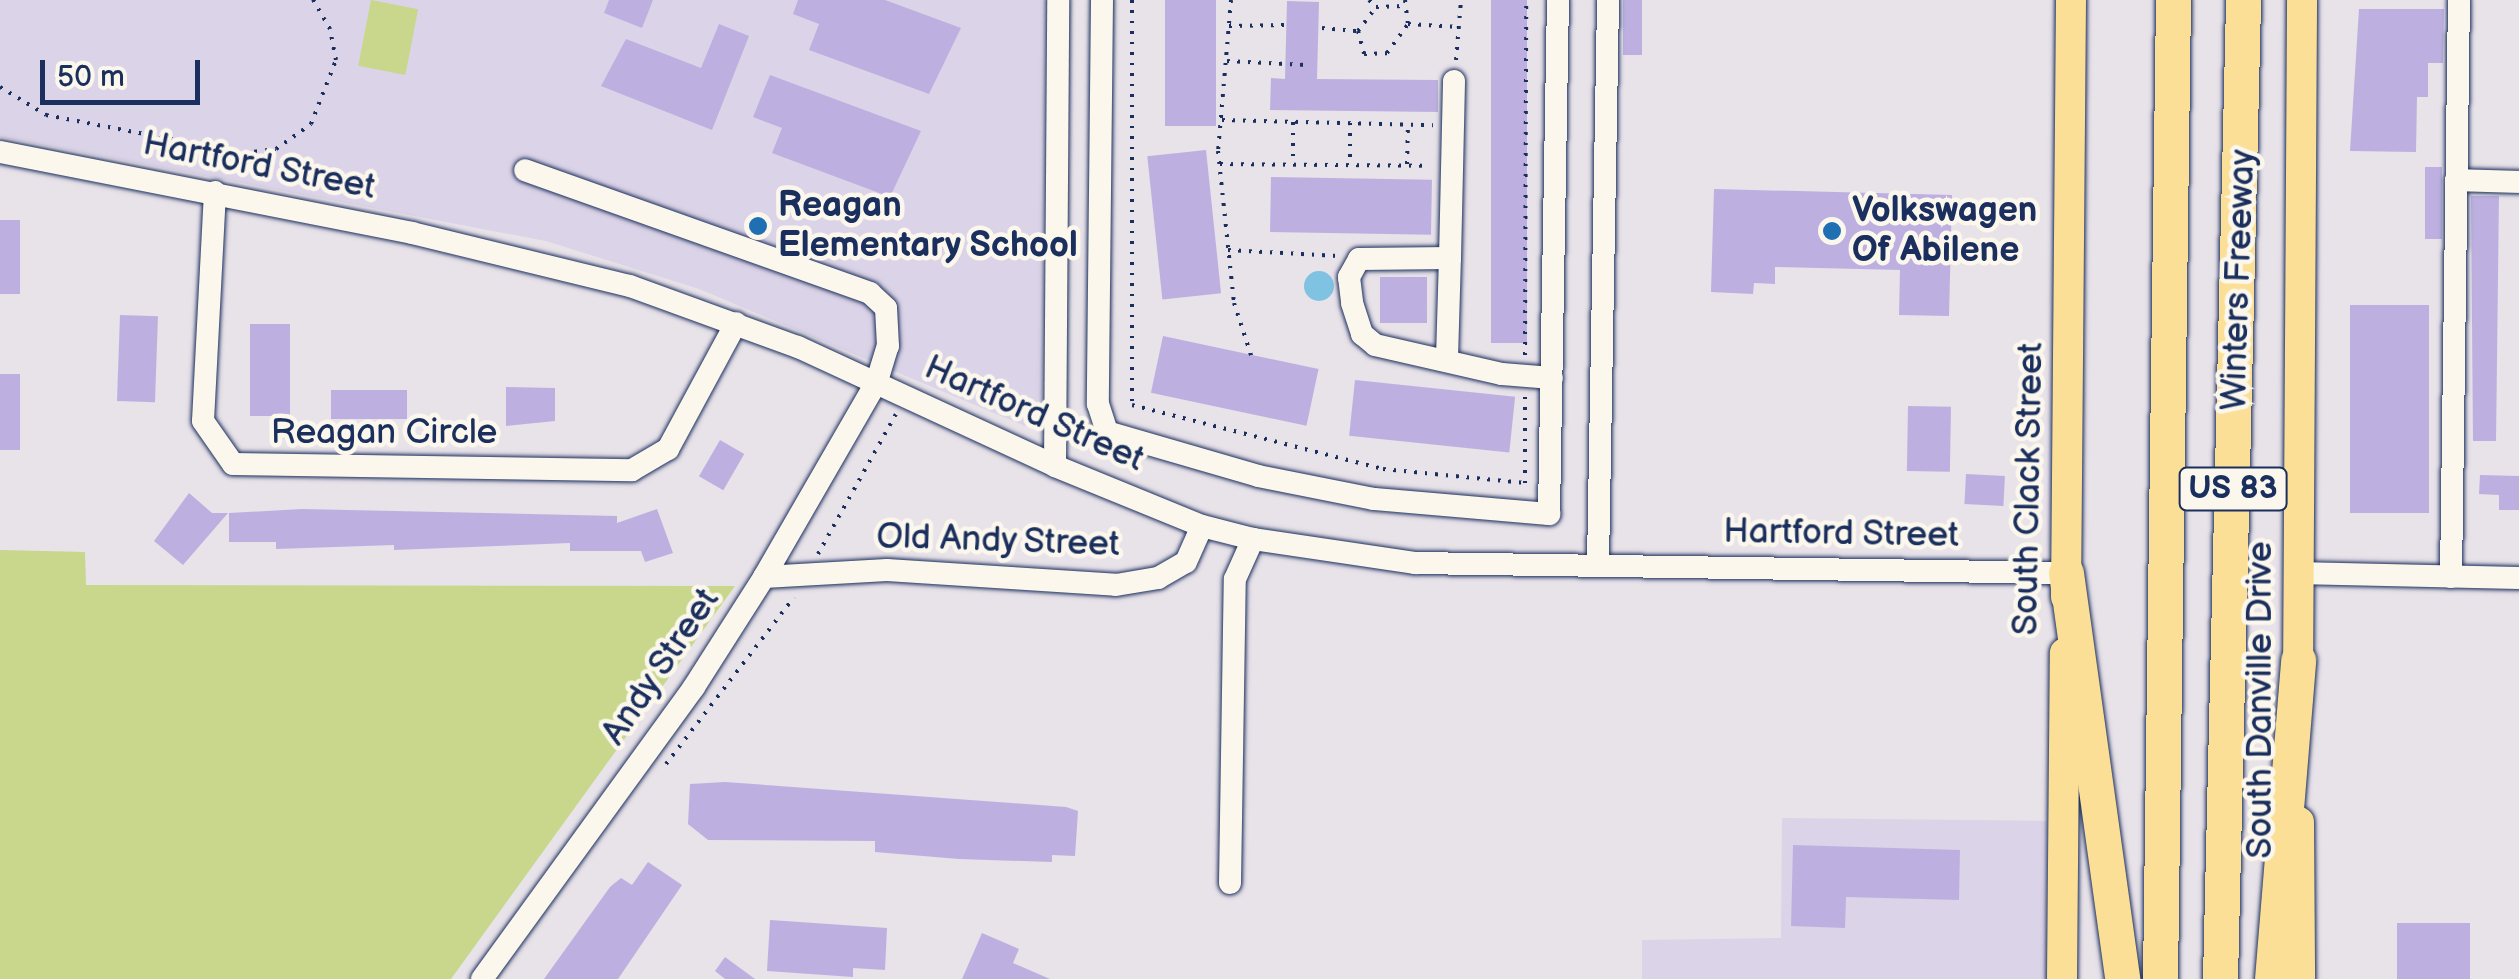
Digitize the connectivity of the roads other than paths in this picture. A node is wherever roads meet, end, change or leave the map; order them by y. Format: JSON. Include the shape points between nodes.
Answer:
{"nodes":[{"id":1,"x":1058,"y":0,"type":"edge"},
{"id":2,"x":1102,"y":0,"type":"edge"},
{"id":3,"x":1558,"y":0,"type":"edge"},
{"id":4,"x":1608,"y":0,"type":"edge"},
{"id":5,"x":2072,"y":0,"type":"edge"},
{"id":6,"x":2173,"y":0,"type":"edge"},
{"id":7,"x":2244,"y":0,"type":"edge"},
{"id":8,"x":2302,"y":0,"type":"edge"},
{"id":9,"x":2458,"y":0,"type":"edge"},
{"id":10,"x":1454,"y":81,"type":"road end"},
{"id":11,"x":0,"y":152,"type":"edge"},
{"id":12,"x":525,"y":170,"type":"dead end"},
{"id":13,"x":2456,"y":180,"type":"junction"},
{"id":14,"x":2519,"y":182,"type":"edge"},
{"id":15,"x":215,"y":192,"type":"junction"},
{"id":16,"x":1450,"y":258,"type":"junction"},
{"id":17,"x":736,"y":323,"type":"junction"},
{"id":18,"x":1056,"y":329,"type":"junction"},
{"id":19,"x":1099,"y":329,"type":"junction"},
{"id":20,"x":1447,"y":358,"type":"junction"},
{"id":21,"x":1552,"y":378,"type":"junction"},
{"id":22,"x":877,"y":382,"type":"junction"},
{"id":23,"x":1055,"y":466,"type":"junction"},
{"id":24,"x":1202,"y":526,"type":"junction"},
{"id":25,"x":1253,"y":539,"type":"junction"},
{"id":26,"x":1598,"y":564,"type":"junction"},
{"id":27,"x":2066,"y":574,"type":"junction"},
{"id":28,"x":2296,"y":574,"type":"junction"},
{"id":29,"x":764,"y":577,"type":"junction"},
{"id":30,"x":2451,"y":577,"type":"junction"},
{"id":31,"x":2519,"y":578,"type":"edge"},
{"id":32,"x":2298,"y":660,"type":"junction"},
{"id":33,"x":1230,"y":883,"type":"dead end"},
{"id":34,"x":482,"y":979,"type":"edge"},
{"id":35,"x":2062,"y":979,"type":"edge"},
{"id":36,"x":2122,"y":979,"type":"edge"},
{"id":37,"x":2160,"y":979,"type":"edge"},
{"id":38,"x":2220,"y":979,"type":"edge"},
{"id":39,"x":2272,"y":979,"type":"edge"},
{"id":40,"x":2300,"y":979,"type":"edge"}],
"edges":[{"from":1,"to":18,"type":"street"},
{"from":2,"to":19,"type":"street"},
{"from":3,"to":21,"type":"street"},
{"from":4,"to":26,"type":"street"},
{"from":5,"to":27,"type":"main road","name":"South Clack Street"},
{"from":6,"to":37,"type":"highway","name":"Winters Freeway","number":"US 83"},
{"from":7,"to":38,"type":"highway","name":"Winters Freeway","number":"US 83"},
{"from":8,"to":28,"type":"main road","name":"South Danville Drive"},
{"from":9,"to":13,"type":"street"},
{"from":10,"to":16,"type":"street"},
{"from":11,"to":15,"type":"street","name":"Hartford Street"},
{"from":12,"to":22,"type":"street","name":"Andy Street","via":[[870,293],[886,308],[888,323]]},
{"from":13,"to":14,"type":"street"},
{"from":13,"to":30,"type":"street"},
{"from":15,"to":17,"type":"street","name":"Hartford Street","via":[[577,272]]},
{"from":15,"to":17,"type":"street","name":"Reagan Circle","via":[[203,421],[233,464],[632,470],[668,448]]},
{"from":16,"to":20,"type":"street"},
{"from":16,"to":20,"type":"street","via":[[1364,258],[1349,278],[1362,334],[1393,351]]},
{"from":17,"to":22,"type":"street","name":"Hartford Street"},
{"from":18,"to":19,"type":"street"},
{"from":18,"to":23,"type":"street"},
{"from":19,"to":21,"type":"street","via":[[1098,404],[1108,432],[1258,476],[1464,510],[1549,514]]},
{"from":20,"to":21,"type":"street","via":[[1502,374]]},
{"from":22,"to":23,"type":"street","name":"Hartford Street"},
{"from":22,"to":29,"type":"street","name":"Andy Street"},
{"from":23,"to":24,"type":"street","name":"Hartford Street"},
{"from":24,"to":25,"type":"street","name":"Hartford Street"},
{"from":24,"to":29,"type":"street","name":"Old Andy Street","via":[[1186,562],[1158,578],[1116,585],[887,570]]},
{"from":25,"to":26,"type":"street","name":"Hartford Street","via":[[1414,563]]},
{"from":25,"to":33,"type":"street","via":[[1235,579]]},
{"from":26,"to":27,"type":"street","name":"Hartford Street"},
{"from":27,"to":35,"type":"main road","name":"South Clack Street"},
{"from":27,"to":36,"type":"highway"},
{"from":28,"to":30,"type":"street"},
{"from":28,"to":32,"type":"main road","name":"South Danville Drive"},
{"from":29,"to":34,"type":"street","name":"Andy Street","via":[[694,686]]},
{"from":30,"to":31,"type":"street"},
{"from":32,"to":39,"type":"highway"},
{"from":32,"to":40,"type":"main road","name":"South Danville Drive"}]}
